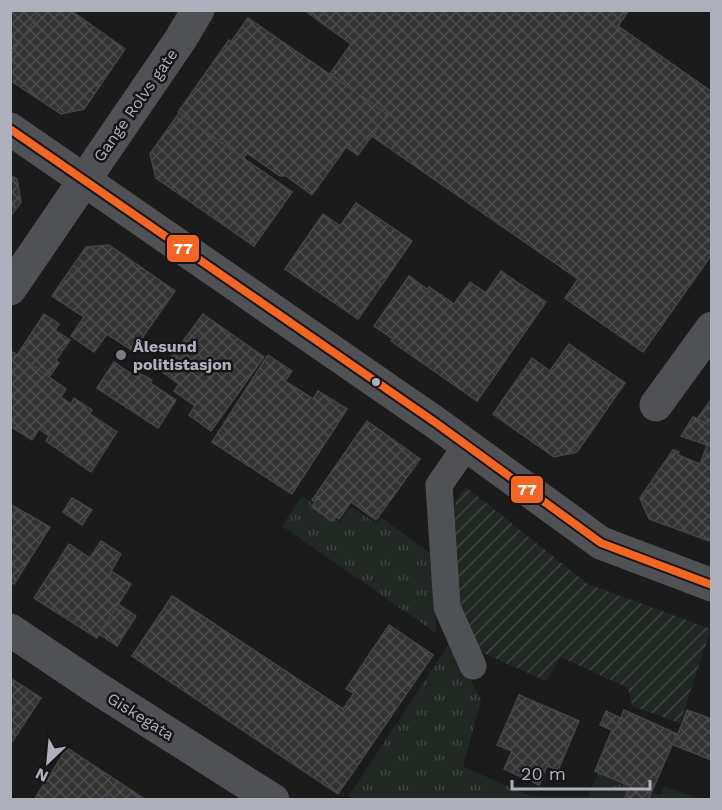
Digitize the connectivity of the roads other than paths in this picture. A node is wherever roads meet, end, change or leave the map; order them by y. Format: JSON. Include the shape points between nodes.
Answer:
{"nodes":[{"id":1,"x":198,"y":10,"type":"edge"},
{"id":2,"x":10,"y":129,"type":"edge"},
{"id":3,"x":84,"y":179,"type":"junction"},
{"id":4,"x":10,"y":289,"type":"edge"},
{"id":5,"x":711,"y":328,"type":"edge"},
{"id":6,"x":656,"y":405,"type":"dead end"},
{"id":7,"x":467,"y":445,"type":"junction"},
{"id":8,"x":711,"y":585,"type":"edge"},
{"id":9,"x":10,"y":630,"type":"edge"},
{"id":10,"x":472,"y":666,"type":"dead end"},
{"id":11,"x":273,"y":800,"type":"edge"}],
"edges":[{"from":1,"to":3,"type":"street","name":"Gange Rolvs gate"},
{"from":2,"to":3,"type":"street"},
{"from":3,"to":4,"type":"street","name":"Gange Rolvs gate"},
{"from":3,"to":7,"type":"street"},
{"from":5,"to":6,"type":"street"},
{"from":7,"to":8,"type":"street","via":[[601,543]]},
{"from":7,"to":10,"type":"lane","via":[[439,485],[447,608]]},
{"from":9,"to":11,"type":"street","name":"Giskegata"}]}
